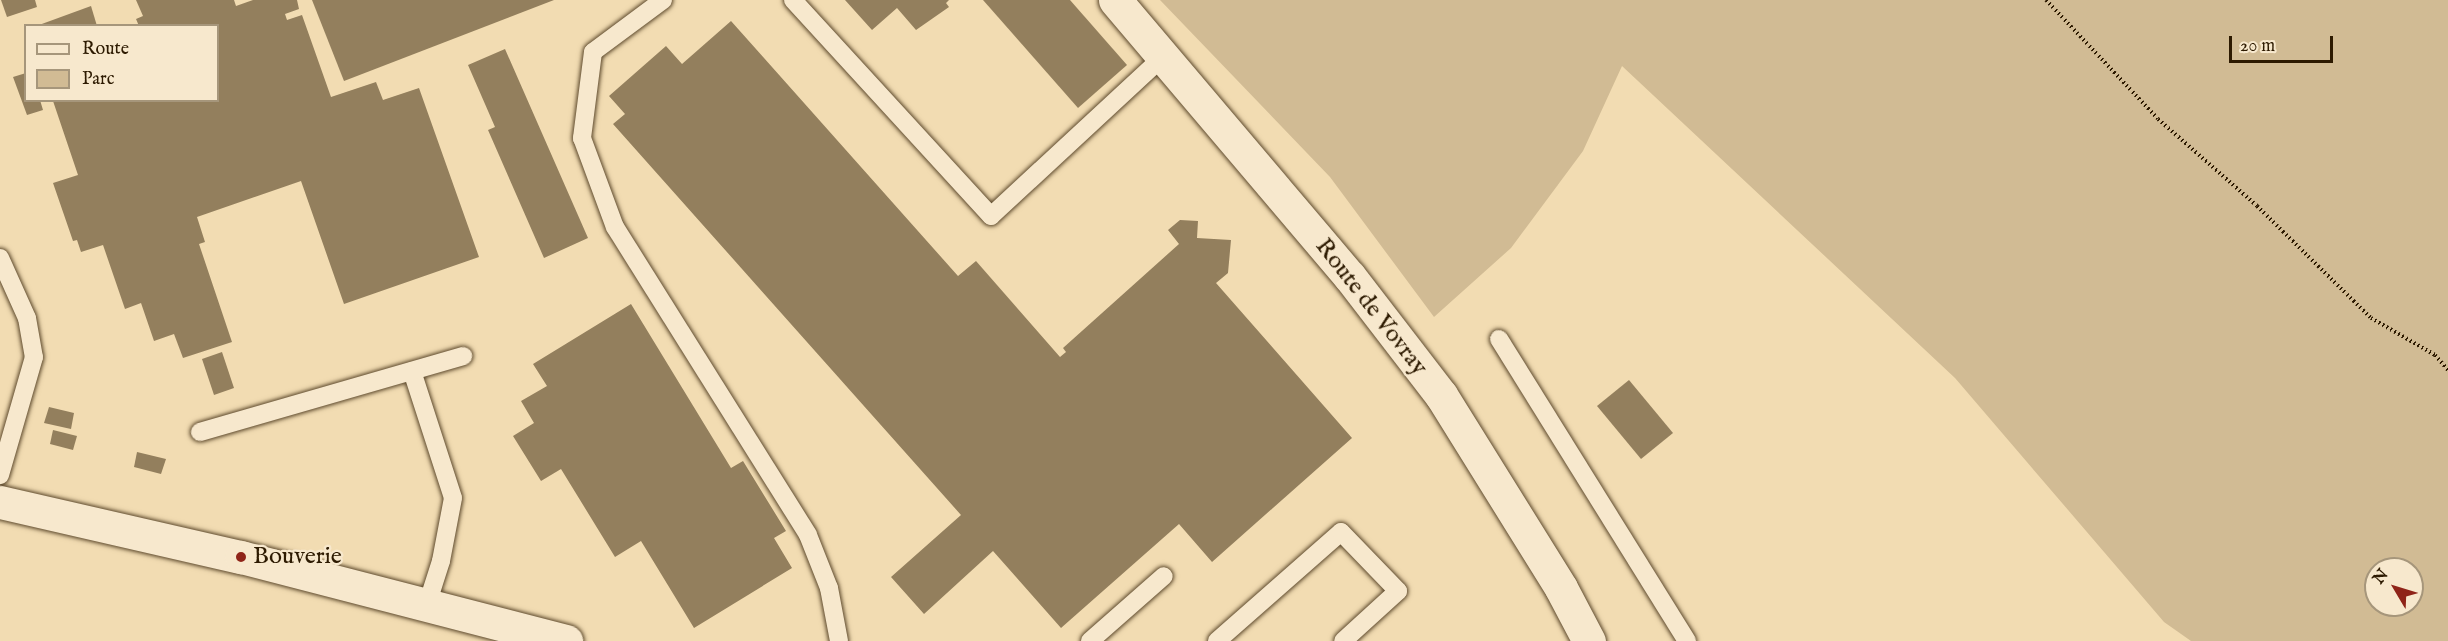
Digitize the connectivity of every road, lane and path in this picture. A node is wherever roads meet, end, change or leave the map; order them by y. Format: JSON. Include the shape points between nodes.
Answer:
{"nodes":[{"id":1,"x":663,"y":0,"type":"edge"},
{"id":2,"x":793,"y":0,"type":"edge"},
{"id":3,"x":1115,"y":0,"type":"edge"},
{"id":4,"x":2046,"y":0,"type":"edge"},
{"id":5,"x":1163,"y":57,"type":"junction"},
{"id":6,"x":2,"y":267,"type":"edge"},
{"id":7,"x":1499,"y":339,"type":"dead end"},
{"id":8,"x":463,"y":356,"type":"dead end"},
{"id":9,"x":412,"y":370,"type":"junction"},
{"id":10,"x":2448,"y":370,"type":"edge"},
{"id":11,"x":200,"y":432,"type":"dead end"},
{"id":12,"x":1,"y":497,"type":"edge"},
{"id":13,"x":1164,"y":576,"type":"dead end"},
{"id":14,"x":427,"y":605,"type":"junction"},
{"id":15,"x":567,"y":641,"type":"edge"},
{"id":16,"x":839,"y":641,"type":"edge"},
{"id":17,"x":1090,"y":641,"type":"edge"},
{"id":18,"x":1217,"y":641,"type":"edge"},
{"id":19,"x":1343,"y":641,"type":"edge"},
{"id":20,"x":1589,"y":641,"type":"edge"},
{"id":21,"x":1687,"y":641,"type":"edge"}],
"edges":[{"from":1,"to":16,"type":"lane","via":[[593,52],[582,138],[615,227],[808,535],[829,588]]},
{"from":2,"to":5,"type":"lane","via":[[991,216]]},
{"from":3,"to":5,"type":"street","name":"Route de Vovray"},
{"from":4,"to":10,"type":"path","via":[[2158,119],[2257,206],[2371,318],[2435,355]]},
{"from":5,"to":20,"type":"street","name":"Route de Vovray","via":[[1350,277],[1441,395],[1562,588]]},
{"from":6,"to":12,"type":"lane","via":[[27,318],[34,357]]},
{"from":7,"to":21,"type":"lane"},
{"from":8,"to":9,"type":"lane"},
{"from":9,"to":11,"type":"lane"},
{"from":9,"to":14,"type":"lane","via":[[453,498],[441,561]]},
{"from":12,"to":14,"type":"street"},
{"from":13,"to":17,"type":"lane"},
{"from":14,"to":15,"type":"street"},
{"from":18,"to":19,"type":"lane","via":[[1341,532],[1398,591]]}]}
